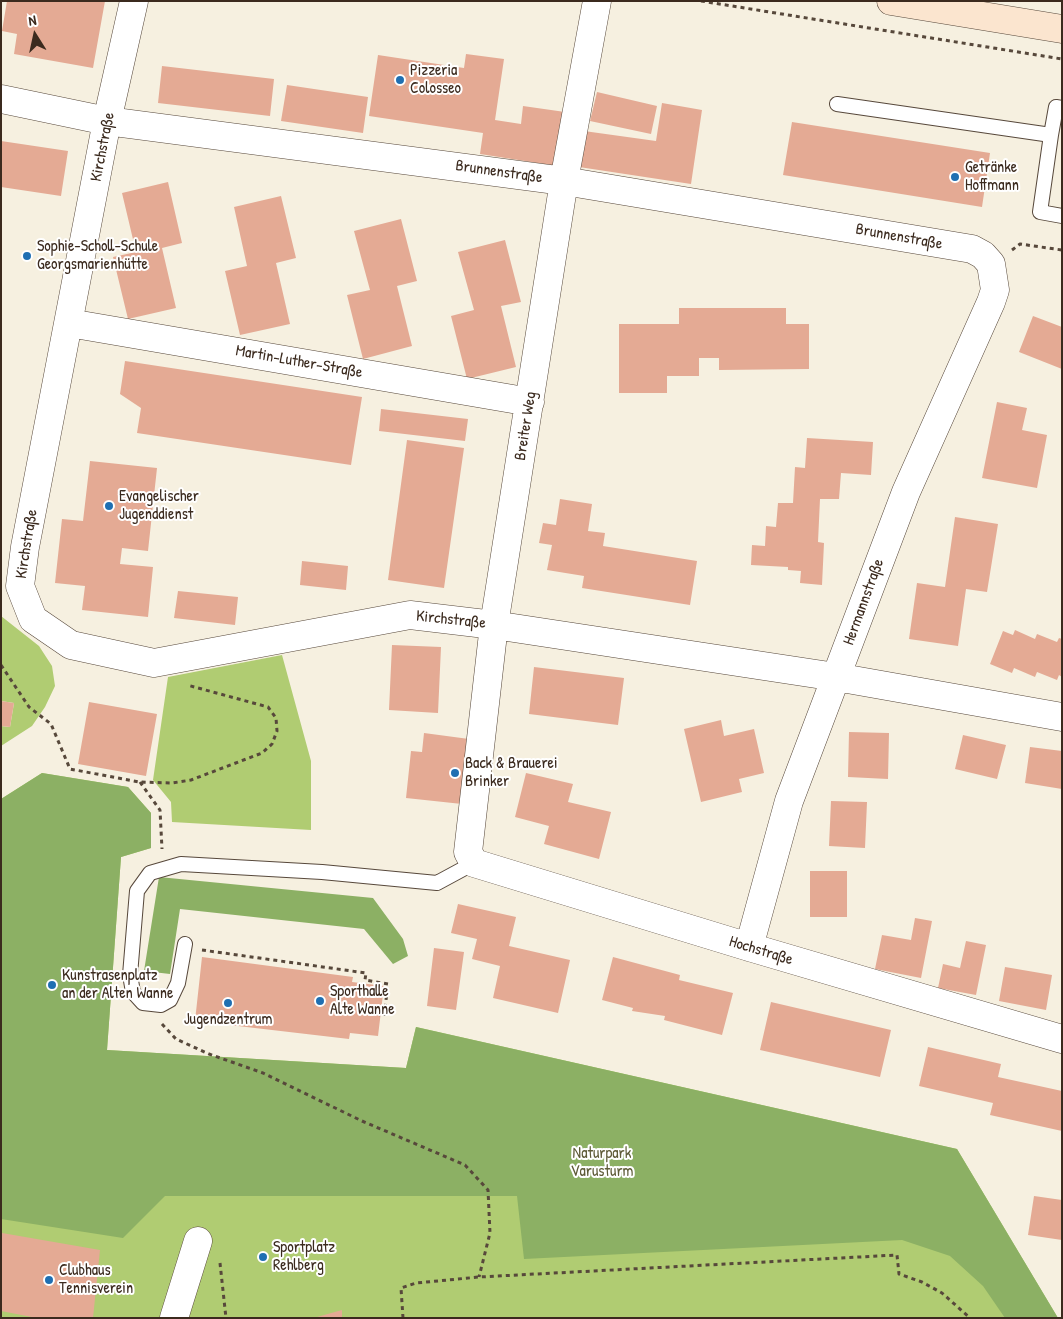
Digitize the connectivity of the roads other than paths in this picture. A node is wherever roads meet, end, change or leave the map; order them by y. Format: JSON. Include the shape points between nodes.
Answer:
{"nodes":[{"id":1,"x":134,"y":1,"type":"edge"},
{"id":2,"x":597,"y":1,"type":"edge"},
{"id":3,"x":891,"y":1,"type":"edge"},
{"id":4,"x":1062,"y":29,"type":"edge"},
{"id":5,"x":1,"y":99,"type":"edge"},
{"id":6,"x":837,"y":104,"type":"dead end"},
{"id":7,"x":1062,"y":108,"type":"edge"},
{"id":8,"x":107,"y":121,"type":"junction"},
{"id":9,"x":1051,"y":135,"type":"junction"},
{"id":10,"x":564,"y":181,"type":"junction"},
{"id":11,"x":1062,"y":216,"type":"edge"},
{"id":12,"x":991,"y":264,"type":"joint"},
{"id":13,"x":69,"y":323,"type":"junction"},
{"id":14,"x":530,"y":402,"type":"junction"},
{"id":15,"x":494,"y":625,"type":"junction"},
{"id":16,"x":836,"y":677,"type":"junction"},
{"id":17,"x":1062,"y":717,"type":"edge"},
{"id":18,"x":471,"y":857,"type":"junction"},
{"id":19,"x":185,"y":946,"type":"road end"},
{"id":20,"x":749,"y":948,"type":"junction"},
{"id":21,"x":1062,"y":1039,"type":"edge"},
{"id":22,"x":198,"y":1240,"type":"road end"},
{"id":23,"x":174,"y":1318,"type":"edge"}],
"edges":[{"from":1,"to":8,"type":"street","name":"Kirchstraße"},
{"from":2,"to":10,"type":"street","name":"Breiter Weg"},
{"from":3,"to":4,"type":"main road"},
{"from":5,"to":8,"type":"street","name":"Brunnenstraße"},
{"from":6,"to":9,"type":"lane"},
{"from":7,"to":9,"type":"lane","via":[[1056,107]]},
{"from":8,"to":10,"type":"street","name":"Brunnenstraße"},
{"from":8,"to":13,"type":"street","name":"Kirchstraße"},
{"from":9,"to":11,"type":"lane","via":[[1040,212]]},
{"from":10,"to":12,"type":"street","name":"Brunnenstraße","via":[[972,249]]},
{"from":10,"to":14,"type":"street","name":"Breiter Weg"},
{"from":12,"to":16,"type":"street","name":"Hermannstraße","via":[[995,290],[991,302],[906,492]]},
{"from":13,"to":14,"type":"street","name":"Martin-Luther-Straße"},
{"from":13,"to":15,"type":"street","name":"Kirchstraße","via":[[20,586],[33,619],[71,645],[154,663],[410,615]]},
{"from":14,"to":15,"type":"street","name":"Breiter Weg"},
{"from":15,"to":16,"type":"street","name":"Kirchstraße"},
{"from":15,"to":18,"type":"street","name":"Breiter Weg"},
{"from":16,"to":17,"type":"street","name":"Kirchstraße"},
{"from":16,"to":20,"type":"street","name":"Hermannstraße","via":[[789,801]]},
{"from":18,"to":19,"type":"lane","via":[[437,883],[181,864],[150,873],[138,891],[130,975],[133,992],[143,1003],[161,1004],[170,1000],[178,983]]},
{"from":18,"to":20,"type":"street","name":"Hochstraße"},
{"from":20,"to":21,"type":"street","name":"Hochstraße"},
{"from":22,"to":23,"type":"street"}]}
